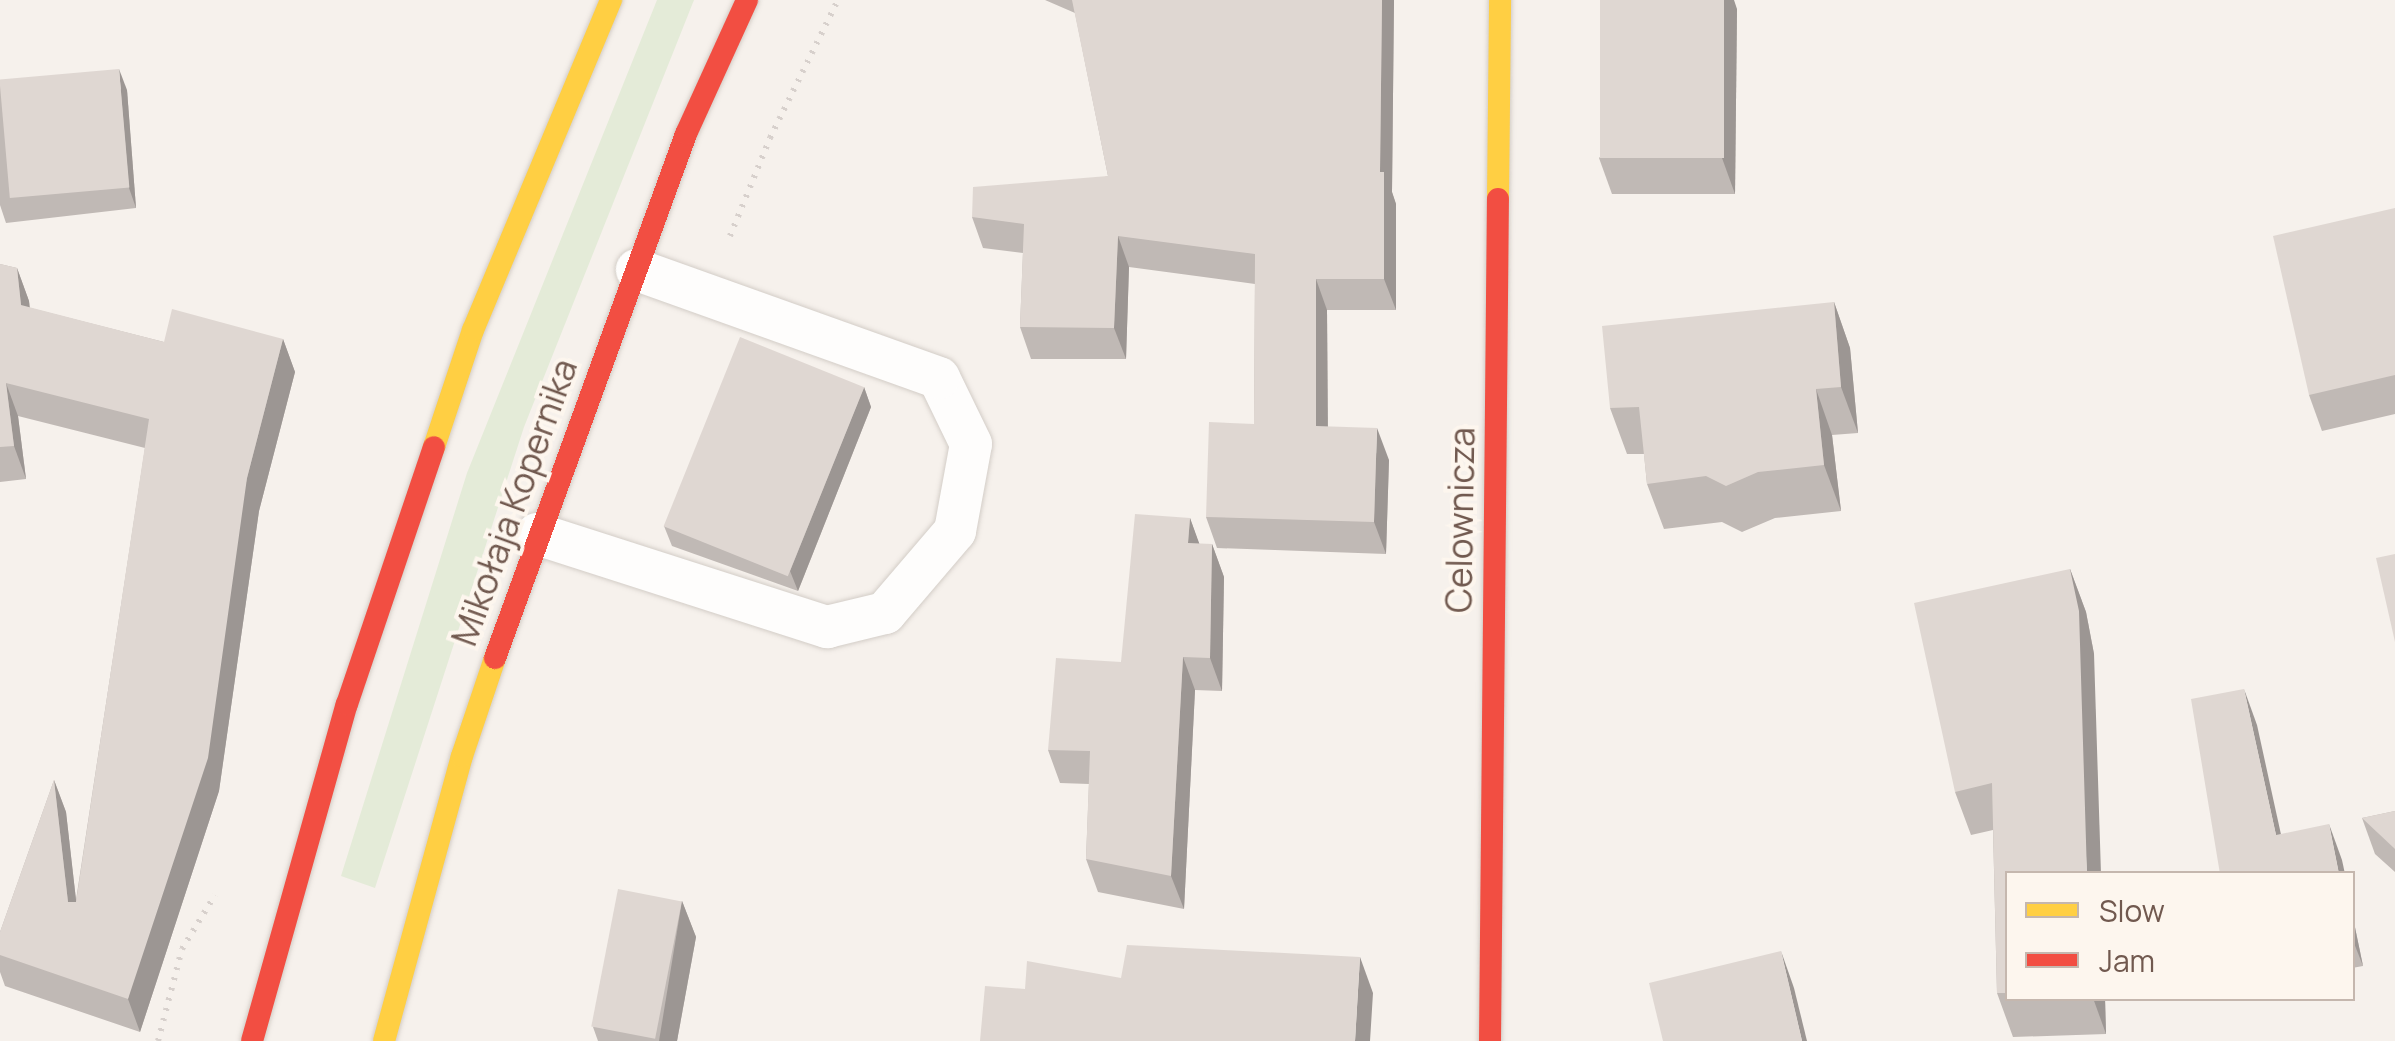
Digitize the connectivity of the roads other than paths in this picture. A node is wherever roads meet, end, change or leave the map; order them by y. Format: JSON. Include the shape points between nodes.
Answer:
{"nodes":[{"id":1,"x":612,"y":0,"type":"edge"},
{"id":2,"x":747,"y":0,"type":"edge"},
{"id":3,"x":1500,"y":0,"type":"edge"},
{"id":4,"x":636,"y":270,"type":"junction"},
{"id":5,"x":537,"y":534,"type":"junction"},
{"id":6,"x":252,"y":1041,"type":"edge"},
{"id":7,"x":384,"y":1041,"type":"edge"},
{"id":8,"x":1490,"y":1041,"type":"edge"}],
"edges":[{"from":1,"to":6,"type":"main road","via":[[473,330],[347,704]]},
{"from":2,"to":4,"type":"main road","name":"Mikołaja Kopernika","via":[[686,134]]},
{"from":3,"to":8,"type":"main road","name":"Celownicza"},
{"from":4,"to":5,"type":"main road","name":"Mikołaja Kopernika"},
{"from":4,"to":5,"type":"lane","via":[[939,378],[971,444],[954,531],[885,614],[827,627]]},
{"from":5,"to":7,"type":"main road","name":"Mikołaja Kopernika","via":[[462,756]]}]}
